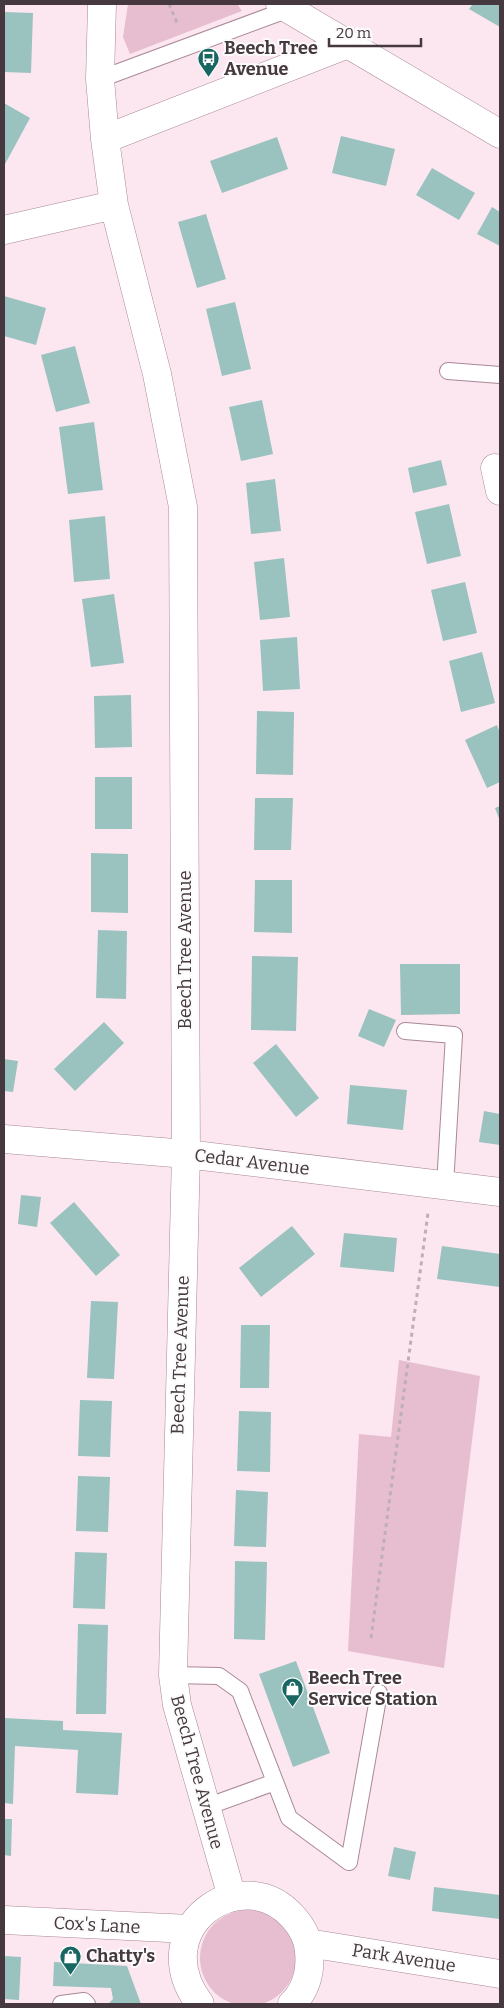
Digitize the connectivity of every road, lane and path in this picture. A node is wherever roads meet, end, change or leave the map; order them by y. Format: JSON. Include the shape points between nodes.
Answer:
{"nodes":[{"id":1,"x":102,"y":4,"type":"edge"},
{"id":2,"x":284,"y":6,"type":"edge"},
{"id":3,"x":348,"y":44,"type":"junction"},
{"id":4,"x":100,"y":78,"type":"junction"},
{"id":5,"x":500,"y":134,"type":"edge"},
{"id":6,"x":104,"y":138,"type":"junction"},
{"id":7,"x":114,"y":205,"type":"junction"},
{"id":8,"x":4,"y":230,"type":"edge"},
{"id":9,"x":448,"y":371,"type":"dead end"},
{"id":10,"x":500,"y":375,"type":"edge"},
{"id":11,"x":406,"y":1031,"type":"dead end"},
{"id":12,"x":4,"y":1139,"type":"edge"},
{"id":13,"x":186,"y":1154,"type":"junction"},
{"id":14,"x":438,"y":1184,"type":"junction"},
{"id":15,"x":500,"y":1192,"type":"edge"},
{"id":16,"x":371,"y":1638,"type":"dead end"},
{"id":17,"x":172,"y":1675,"type":"junction"},
{"id":18,"x":379,"y":1693,"type":"dead end"},
{"id":19,"x":275,"y":1782,"type":"junction"},
{"id":20,"x":206,"y":1807,"type":"junction"},
{"id":21,"x":232,"y":1898,"type":"junction"},
{"id":22,"x":4,"y":1920,"type":"edge"},
{"id":23,"x":189,"y":1929,"type":"junction"},
{"id":24,"x":308,"y":1942,"type":"junction"},
{"id":25,"x":500,"y":1974,"type":"edge"},
{"id":26,"x":61,"y":2004,"type":"edge"},
{"id":27,"x":87,"y":2004,"type":"edge"},
{"id":28,"x":200,"y":2004,"type":"edge"},
{"id":29,"x":292,"y":2004,"type":"edge"}],
"edges":[{"from":1,"to":4,"type":"street","name":"Beech Tree Avenue"},
{"from":2,"to":3,"type":"street"},
{"from":2,"to":4,"type":"lane"},
{"from":3,"to":5,"type":"street"},
{"from":3,"to":6,"type":"street"},
{"from":4,"to":6,"type":"street","name":"Beech Tree Avenue"},
{"from":6,"to":7,"type":"street","name":"Beech Tree Avenue"},
{"from":7,"to":8,"type":"street"},
{"from":7,"to":13,"type":"street","name":"Beech Tree Avenue","via":[[157,374],[183,508]]},
{"from":9,"to":10,"type":"lane"},
{"from":11,"to":14,"type":"lane","via":[[454,1035]]},
{"from":12,"to":13,"type":"street","name":"Cedar Avenue"},
{"from":13,"to":14,"type":"street","name":"Cedar Avenue"},
{"from":13,"to":17,"type":"street","name":"Beech Tree Avenue"},
{"from":14,"to":15,"type":"street","name":"Cedar Avenue"},
{"from":14,"to":16,"type":"path"},
{"from":17,"to":19,"type":"lane","via":[[219,1676],[240,1691]]},
{"from":17,"to":20,"type":"street","name":"Beech Tree Avenue","via":[[177,1705]]},
{"from":18,"to":19,"type":"lane","via":[[349,1862],[288,1818]]},
{"from":19,"to":20,"type":"lane"},
{"from":20,"to":21,"type":"street","name":"Beech Tree Avenue"},
{"from":21,"to":23,"type":"street","via":[[215,1904]]},
{"from":21,"to":24,"type":"street","via":[[251,1896],[279,1905],[300,1925]]},
{"from":22,"to":23,"type":"street","name":"Cox's Lane"},
{"from":23,"to":28,"type":"street","via":[[183,1949],[182,1970],[189,1989]]},
{"from":24,"to":25,"type":"street","name":"Park Avenue"},
{"from":24,"to":29,"type":"street","via":[[310,1964],[305,1985]]},
{"from":26,"to":27,"type":"lane","via":[[84,2001]]}]}
